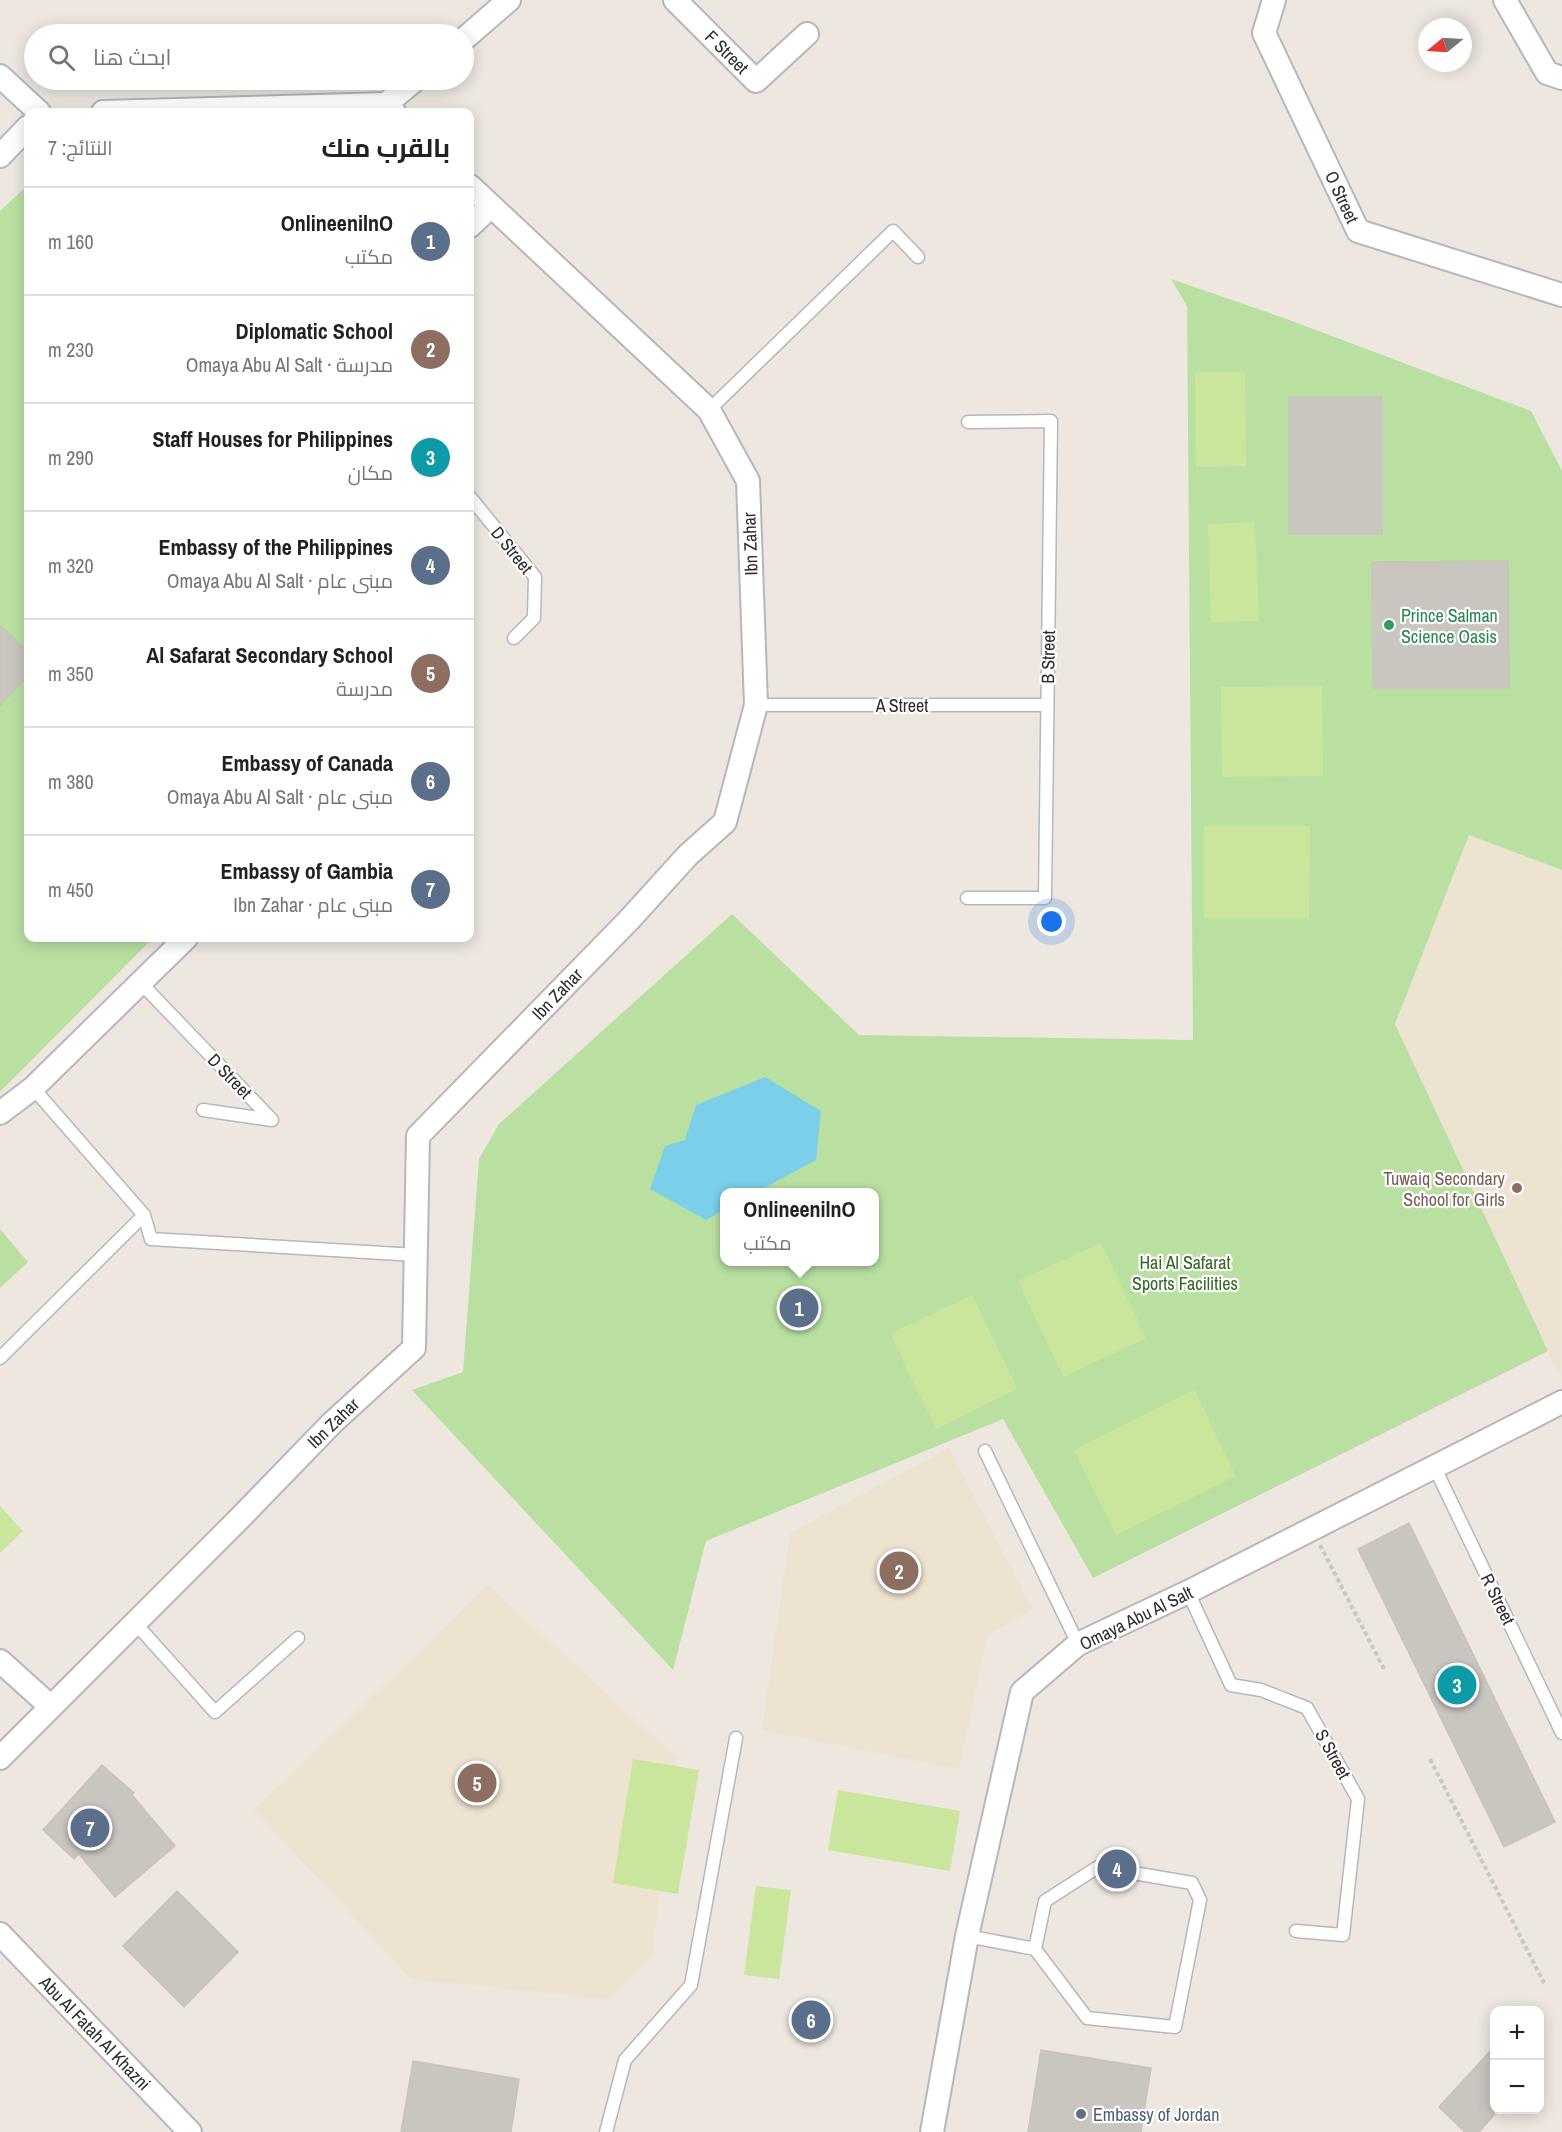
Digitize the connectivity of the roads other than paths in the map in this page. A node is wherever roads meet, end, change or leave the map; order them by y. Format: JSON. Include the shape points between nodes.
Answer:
{"nodes":[{"id":1,"x":509,"y":0,"type":"edge"},
{"id":2,"x":675,"y":0,"type":"edge"},
{"id":3,"x":1274,"y":0,"type":"edge"},
{"id":4,"x":1505,"y":0,"type":"edge"},
{"id":5,"x":474,"y":30,"type":"edge"},
{"id":6,"x":807,"y":34,"type":"dead end"},
{"id":7,"x":0,"y":76,"type":"edge"},
{"id":8,"x":1562,"y":78,"type":"edge"},
{"id":9,"x":406,"y":90,"type":"edge"},
{"id":10,"x":35,"y":108,"type":"edge"},
{"id":11,"x":390,"y":108,"type":"edge"},
{"id":12,"x":24,"y":131,"type":"edge"},
{"id":13,"x":0,"y":156,"type":"edge"},
{"id":14,"x":474,"y":190,"type":"edge"},
{"id":15,"x":491,"y":206,"type":"junction"},
{"id":16,"x":474,"y":222,"type":"edge"},
{"id":17,"x":918,"y":257,"type":"dead end"},
{"id":18,"x":1562,"y":295,"type":"edge"},
{"id":19,"x":709,"y":410,"type":"junction"},
{"id":20,"x":968,"y":422,"type":"dead end"},
{"id":21,"x":474,"y":502,"type":"edge"},
{"id":22,"x":514,"y":638,"type":"dead end"},
{"id":23,"x":756,"y":705,"type":"junction"},
{"id":24,"x":1047,"y":705,"type":"junction"},
{"id":25,"x":967,"y":898,"type":"dead end"},
{"id":26,"x":182,"y":942,"type":"edge"},
{"id":27,"x":140,"y":982,"type":"junction"},
{"id":28,"x":33,"y":1088,"type":"junction"},
{"id":29,"x":203,"y":1110,"type":"dead end"},
{"id":30,"x":0,"y":1113,"type":"edge"},
{"id":31,"x":144,"y":1215,"type":"junction"},
{"id":32,"x":416,"y":1255,"type":"junction"},
{"id":33,"x":0,"y":1358,"type":"edge"},
{"id":34,"x":1562,"y":1402,"type":"edge"},
{"id":35,"x":985,"y":1451,"type":"dead end"},
{"id":36,"x":1434,"y":1466,"type":"junction"},
{"id":37,"x":1188,"y":1592,"type":"junction"},
{"id":38,"x":136,"y":1624,"type":"junction"},
{"id":39,"x":298,"y":1638,"type":"dead end"},
{"id":40,"x":1078,"y":1644,"type":"junction"},
{"id":41,"x":0,"y":1661,"type":"edge"},
{"id":42,"x":50,"y":1706,"type":"junction"},
{"id":43,"x":1562,"y":1733,"type":"edge"},
{"id":44,"x":736,"y":1738,"type":"dead end"},
{"id":45,"x":0,"y":1758,"type":"edge"},
{"id":46,"x":1296,"y":1931,"type":"dead end"},
{"id":47,"x":0,"y":1934,"type":"edge"},
{"id":48,"x":967,"y":1936,"type":"junction"},
{"id":49,"x":1035,"y":1949,"type":"junction"},
{"id":50,"x":189,"y":2132,"type":"edge"},
{"id":51,"x":606,"y":2132,"type":"edge"},
{"id":52,"x":932,"y":2132,"type":"edge"}],
"edges":[{"from":1,"to":5,"type":"street"},
{"from":2,"to":6,"type":"street","name":"F Street","via":[[756,81]]},
{"from":3,"to":18,"type":"street","name":"O Street","via":[[1264,33],[1358,231]]},
{"from":4,"to":8,"type":"street","via":[[1547,73]]},
{"from":7,"to":10,"type":"street"},
{"from":9,"to":11,"type":"street"},
{"from":12,"to":13,"type":"street"},
{"from":14,"to":15,"type":"street","name":"Ibn Zahar"},
{"from":15,"to":16,"type":"street"},
{"from":15,"to":19,"type":"street","name":"Ibn Zahar"},
{"from":17,"to":19,"type":"lane","via":[[893,231]]},
{"from":19,"to":23,"type":"street","name":"Ibn Zahar","via":[[748,481]]},
{"from":20,"to":24,"type":"lane","name":"B Street","via":[[1051,421]]},
{"from":21,"to":22,"type":"lane","name":"D Street","via":[[535,577],[534,618]]},
{"from":23,"to":24,"type":"lane","name":"A Street"},
{"from":23,"to":32,"type":"street","name":"Ibn Zahar","via":[[724,822],[418,1136]]},
{"from":24,"to":25,"type":"lane","name":"B Street","via":[[1045,898]]},
{"from":26,"to":27,"type":"street"},
{"from":27,"to":28,"type":"street"},
{"from":27,"to":29,"type":"lane","name":"D Street","via":[[272,1120]]},
{"from":28,"to":30,"type":"street"},
{"from":28,"to":31,"type":"lane"},
{"from":31,"to":32,"type":"lane","via":[[151,1239]]},
{"from":31,"to":33,"type":"lane"},
{"from":32,"to":38,"type":"street","name":"Ibn Zahar","via":[[414,1348],[332,1423]]},
{"from":34,"to":36,"type":"street","name":"Omaya Abu Al Salt"},
{"from":35,"to":40,"type":"lane"},
{"from":36,"to":37,"type":"street","name":"Omaya Abu Al Salt"},
{"from":36,"to":43,"type":"lane","name":"R Street"},
{"from":37,"to":40,"type":"street","name":"Omaya Abu Al Salt"},
{"from":37,"to":46,"type":"lane","name":"S Street","via":[[1231,1685],[1261,1690],[1308,1708],[1358,1799],[1343,1935]]},
{"from":38,"to":39,"type":"lane","via":[[215,1712]]},
{"from":38,"to":42,"type":"street","name":"Ibn Zahar"},
{"from":40,"to":48,"type":"street","name":"Omaya Abu Al Salt","via":[[1022,1692]]},
{"from":41,"to":42,"type":"street"},
{"from":42,"to":45,"type":"street","name":"Ibn Zahar"},
{"from":44,"to":51,"type":"lane","via":[[691,1985],[625,2060]]},
{"from":47,"to":50,"type":"street","name":"Abu Al Fatah Al Khazni"},
{"from":48,"to":49,"type":"lane"},
{"from":48,"to":52,"type":"street","name":"Omaya Abu Al Salt"},
{"from":49,"to":49,"type":"lane","via":[[1087,2018],[1175,2026],[1200,1900],[1192,1883],[1098,1867],[1045,1901]]}]}
